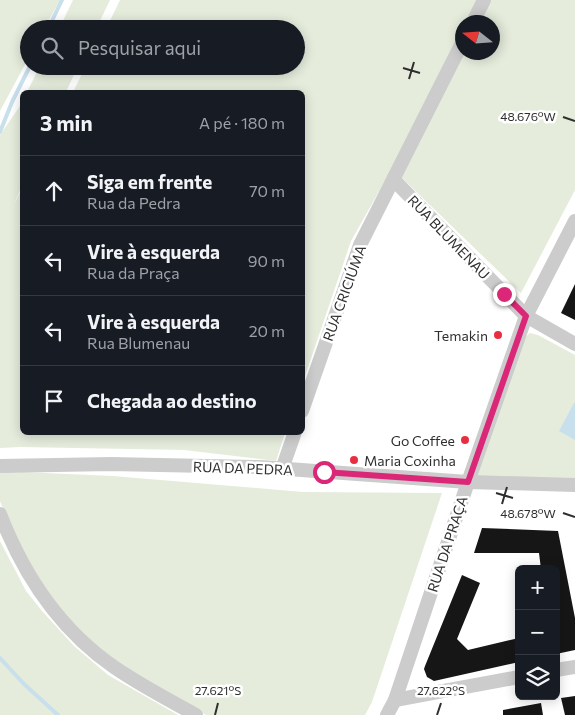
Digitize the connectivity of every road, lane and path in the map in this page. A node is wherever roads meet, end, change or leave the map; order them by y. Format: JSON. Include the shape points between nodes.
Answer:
{"nodes":[{"id":1,"x":484,"y":0,"type":"edge"},
{"id":2,"x":476,"y":15,"type":"edge"},
{"id":3,"x":455,"y":57,"type":"edge"},
{"id":4,"x":394,"y":180,"type":"junction"},
{"id":5,"x":575,"y":221,"type":"edge"},
{"id":6,"x":526,"y":316,"type":"junction"},
{"id":7,"x":575,"y":344,"type":"edge"},
{"id":8,"x":305,"y":402,"type":"edge"},
{"id":9,"x":294,"y":435,"type":"edge"},
{"id":10,"x":0,"y":466,"type":"edge"},
{"id":11,"x":282,"y":469,"type":"junction"},
{"id":12,"x":468,"y":482,"type":"junction"},
{"id":13,"x":575,"y":484,"type":"edge"},
{"id":14,"x":0,"y":514,"type":"edge"},
{"id":15,"x":575,"y":667,"type":"edge"},
{"id":16,"x":560,"y":669,"type":"edge"},
{"id":17,"x":515,"y":678,"type":"edge"},
{"id":18,"x":395,"y":700,"type":"junction"},
{"id":19,"x":196,"y":715,"type":"edge"},
{"id":20,"x":387,"y":715,"type":"edge"}],
"edges":[{"from":1,"to":2,"type":"street"},
{"from":3,"to":4,"type":"street","name":"RUA CRICIÚMA"},
{"from":4,"to":6,"type":"street","name":"RUA BLUMENAU"},
{"from":4,"to":8,"type":"street","name":"RUA CRICIÚMA","via":[[360,245]]},
{"from":5,"to":6,"type":"street","name":"RUA DA PRAÇA"},
{"from":6,"to":7,"type":"street","name":"RUA BLUMENAU"},
{"from":6,"to":12,"type":"street","name":"RUA DA PRAÇA"},
{"from":9,"to":11,"type":"street"},
{"from":10,"to":11,"type":"street","name":"RUA DA PEDRA","via":[[121,464]]},
{"from":11,"to":12,"type":"street","name":"RUA DA PEDRA"},
{"from":12,"to":13,"type":"street","name":"RUA DA PEDRA"},
{"from":12,"to":18,"type":"street","name":"RUA DA PRAÇA"},
{"from":14,"to":19,"type":"street","via":[[34,586],[80,639],[114,667]]},
{"from":15,"to":16,"type":"street"},
{"from":17,"to":18,"type":"street"},
{"from":18,"to":20,"type":"street","name":"RUA DA PRAÇA"}]}
